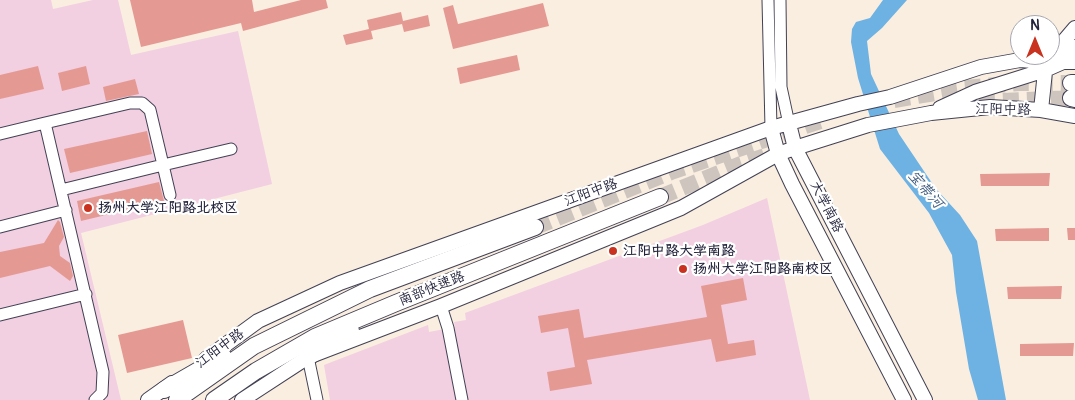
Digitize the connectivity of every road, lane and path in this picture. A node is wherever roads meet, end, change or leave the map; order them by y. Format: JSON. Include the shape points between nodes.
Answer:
{"nodes":[{"id":1,"x":768,"y":0,"type":"edge"},
{"id":2,"x":780,"y":0,"type":"edge"},
{"id":3,"x":1075,"y":28,"type":"edge"},
{"id":4,"x":1075,"y":47,"type":"edge"},
{"id":5,"x":1069,"y":62,"type":"edge"},
{"id":6,"x":1045,"y":66,"type":"junction"},
{"id":7,"x":1041,"y":110,"type":"junction"},
{"id":8,"x":930,"y":113,"type":"junction"},
{"id":9,"x":1075,"y":116,"type":"edge"},
{"id":10,"x":45,"y":123,"type":"junction"},
{"id":11,"x":789,"y":124,"type":"junction"},
{"id":12,"x":771,"y":128,"type":"junction"},
{"id":13,"x":0,"y":134,"type":"edge"},
{"id":14,"x":796,"y":148,"type":"junction"},
{"id":15,"x":231,"y":149,"type":"dead end"},
{"id":16,"x":778,"y":154,"type":"junction"},
{"id":17,"x":163,"y":166,"type":"junction"},
{"id":18,"x":61,"y":190,"type":"junction"},
{"id":19,"x":170,"y":195,"type":"dead end"},
{"id":20,"x":660,"y":198,"type":"tunnel mouth"},
{"id":21,"x":66,"y":210,"type":"junction"},
{"id":22,"x":0,"y":227,"type":"edge"},
{"id":23,"x":535,"y":227,"type":"tunnel mouth"},
{"id":24,"x":524,"y":252,"type":"junction"},
{"id":25,"x":370,"y":290,"type":"junction"},
{"id":26,"x":86,"y":294,"type":"junction"},
{"id":27,"x":441,"y":306,"type":"junction"},
{"id":28,"x":0,"y":315,"type":"edge"},
{"id":29,"x":308,"y":357,"type":"junction"},
{"id":30,"x":164,"y":390,"type":"junction"},
{"id":31,"x":95,"y":400,"type":"edge"},
{"id":32,"x":148,"y":400,"type":"edge"},
{"id":33,"x":177,"y":400,"type":"edge"},
{"id":34,"x":214,"y":400,"type":"edge"},
{"id":35,"x":242,"y":400,"type":"edge"},
{"id":36,"x":317,"y":400,"type":"edge"},
{"id":37,"x":462,"y":400,"type":"edge"},
{"id":38,"x":904,"y":400,"type":"edge"},
{"id":39,"x":926,"y":400,"type":"edge"}],
"edges":[{"from":1,"to":12,"type":"street","name":"大学南路"},
{"from":2,"to":11,"type":"street","name":"大学南路","via":[[781,87]]},
{"from":3,"to":6,"type":"main road"},
{"from":4,"to":5,"type":"main road"},
{"from":5,"to":6,"type":"main road","name":"江阳中路"},
{"from":6,"to":7,"type":"main road"},
{"from":6,"to":8,"type":"main road","name":"江阳中路"},
{"from":6,"to":11,"type":"main road","name":"江阳中路","via":[[1020,60],[981,67],[890,97]]},
{"from":7,"to":8,"type":"main road","name":"江阳中路","via":[[990,107]]},
{"from":7,"to":9,"type":"main road","name":"江阳中路"},
{"from":8,"to":14,"type":"main road","name":"江阳中路","via":[[868,125]]},
{"from":10,"to":13,"type":"street"},
{"from":10,"to":17,"type":"street","via":[[142,103],[150,110]]},
{"from":10,"to":18,"type":"street"},
{"from":11,"to":12,"type":"main road","name":"江阳中路"},
{"from":11,"to":14,"type":"main road","name":"大学南路"},
{"from":12,"to":16,"type":"main road","name":"大学南路"},
{"from":12,"to":30,"type":"main road","name":"江阳中路","via":[[340,283],[258,322]]},
{"from":14,"to":16,"type":"main road","name":"江阳中路"},
{"from":14,"to":39,"type":"main road","name":"大学南路"},
{"from":15,"to":17,"type":"street"},
{"from":16,"to":27,"type":"main road","name":"江阳中路","via":[[681,208]]},
{"from":16,"to":38,"type":"main road","name":"大学南路"},
{"from":17,"to":18,"type":"street"},
{"from":17,"to":19,"type":"street"},
{"from":18,"to":21,"type":"street"},
{"from":20,"to":24,"type":"highway","name":"南部快速路"},
{"from":21,"to":22,"type":"street"},
{"from":21,"to":26,"type":"street"},
{"from":23,"to":25,"type":"highway","name":"南部快速路"},
{"from":24,"to":29,"type":"highway","via":[[491,271],[360,326]]},
{"from":24,"to":34,"type":"highway","name":"南部快速路","via":[[315,337]]},
{"from":25,"to":30,"type":"highway","via":[[329,302]]},
{"from":25,"to":33,"type":"highway","name":"南部快速路","via":[[254,346]]},
{"from":26,"to":28,"type":"street"},
{"from":26,"to":31,"type":"street","via":[[103,372],[102,393]]},
{"from":27,"to":29,"type":"main road","name":"江阳中路"},
{"from":27,"to":37,"type":"street"},
{"from":29,"to":35,"type":"main road","name":"江阳中路"},
{"from":29,"to":36,"type":"street"},
{"from":30,"to":32,"type":"main road","name":"江阳中路"}]}
